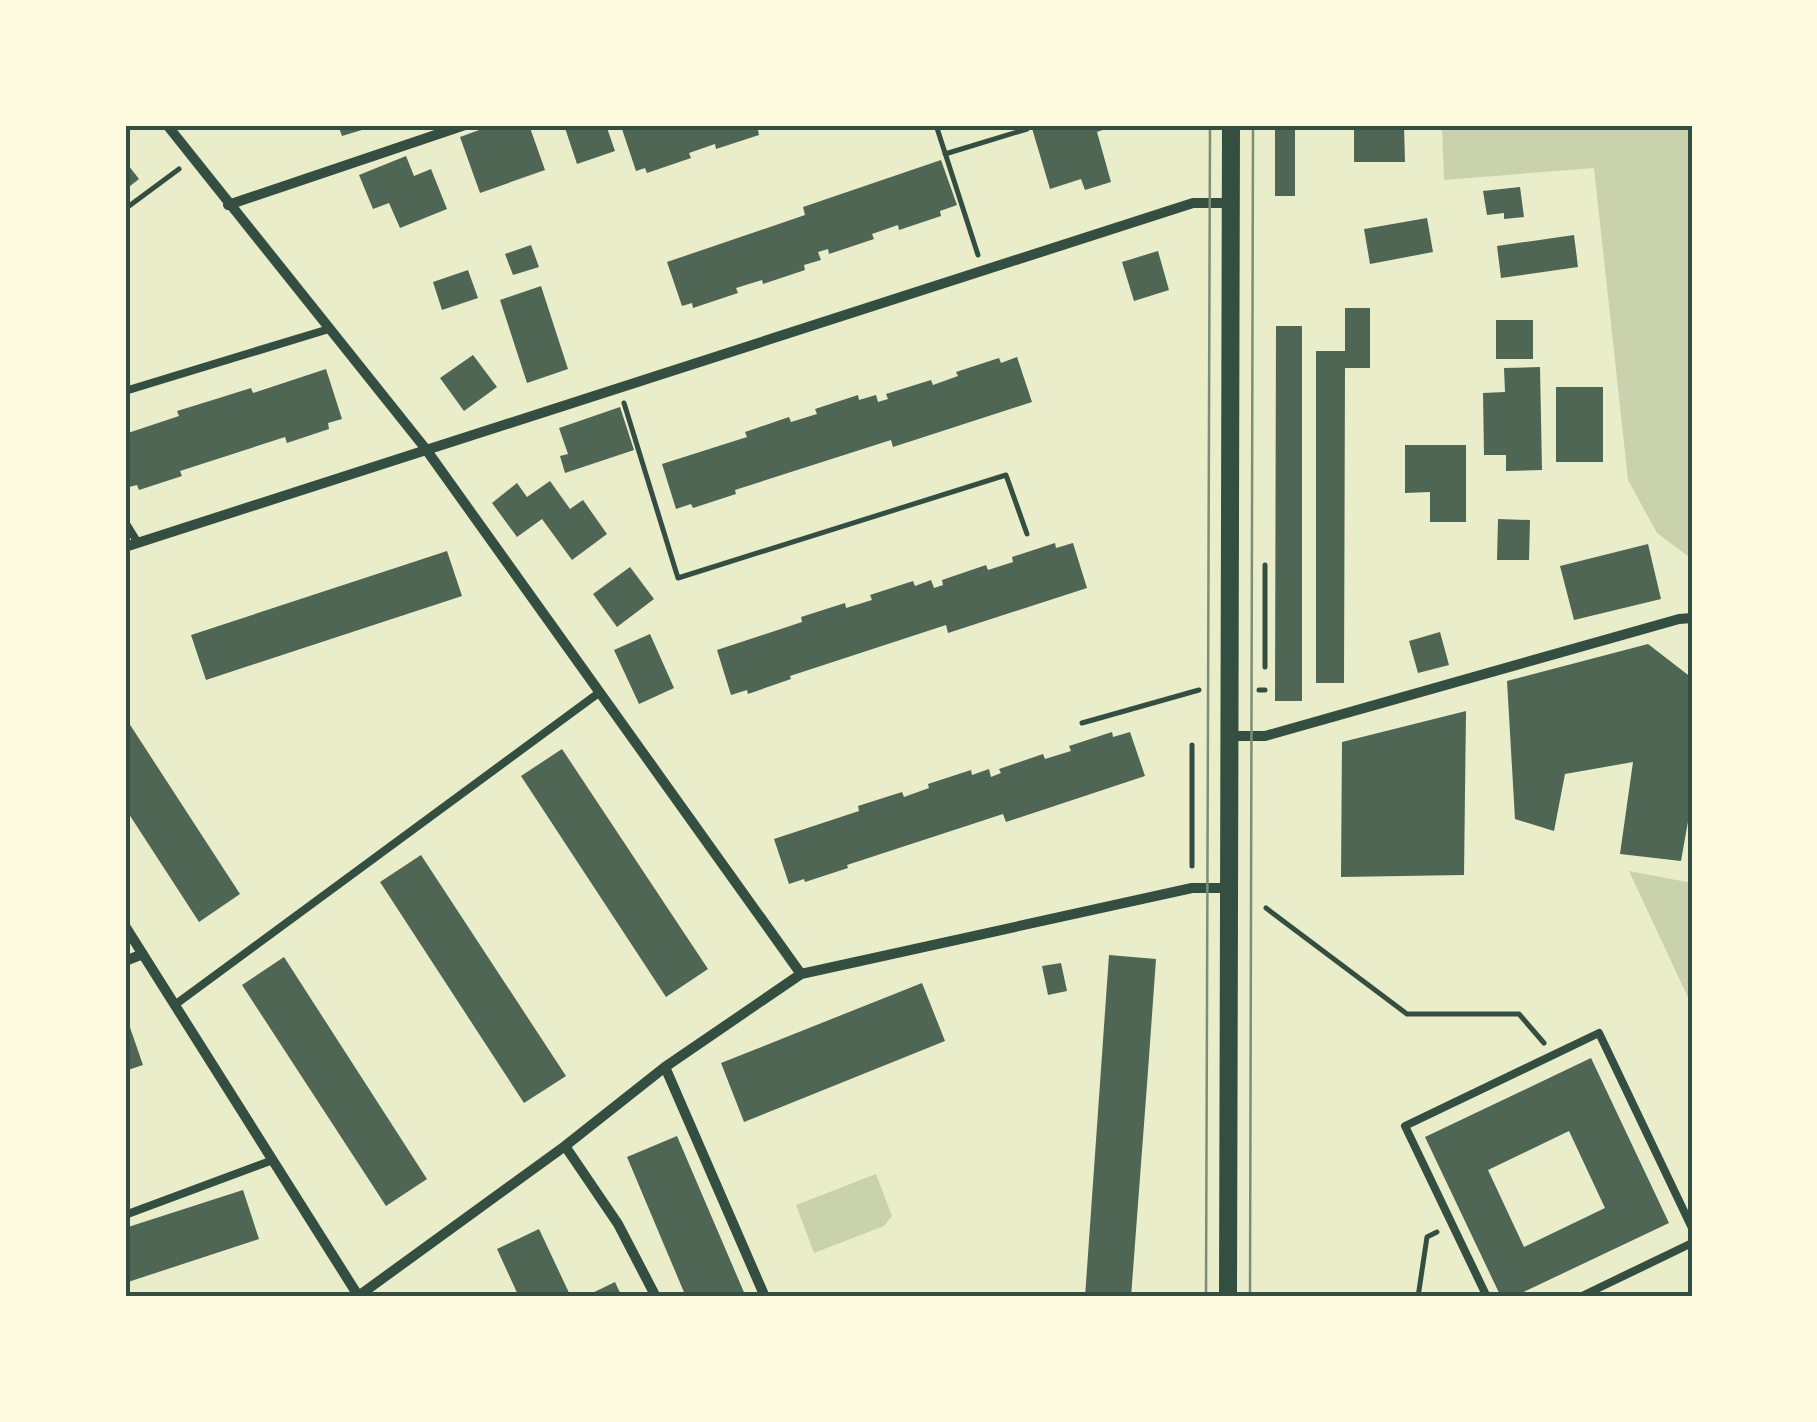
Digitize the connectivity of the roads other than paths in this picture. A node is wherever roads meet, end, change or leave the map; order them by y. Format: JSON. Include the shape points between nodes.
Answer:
{"nodes":[{"id":1,"x":167,"y":125,"type":"edge"},
{"id":2,"x":465,"y":125,"type":"edge"},
{"id":3,"x":1232,"y":125,"type":"edge"},
{"id":4,"x":1231,"y":203,"type":"junction"},
{"id":5,"x":228,"y":205,"type":"junction"},
{"id":6,"x":329,"y":329,"type":"junction"},
{"id":7,"x":125,"y":391,"type":"edge"},
{"id":8,"x":425,"y":448,"type":"junction"},
{"id":9,"x":125,"y":522,"type":"edge"},
{"id":10,"x":138,"y":542,"type":"junction"},
{"id":11,"x":125,"y":547,"type":"edge"},
{"id":12,"x":1692,"y":618,"type":"edge"},
{"id":13,"x":600,"y":692,"type":"junction"},
{"id":14,"x":1230,"y":736,"type":"junction"},
{"id":15,"x":1230,"y":888,"type":"junction"},
{"id":16,"x":125,"y":926,"type":"edge"},
{"id":17,"x":144,"y":954,"type":"junction"},
{"id":18,"x":125,"y":961,"type":"edge"},
{"id":19,"x":801,"y":974,"type":"junction"},
{"id":20,"x":176,"y":1004,"type":"junction"},
{"id":21,"x":665,"y":1066,"type":"junction"},
{"id":22,"x":564,"y":1146,"type":"junction"},
{"id":23,"x":273,"y":1160,"type":"junction"},
{"id":24,"x":125,"y":1215,"type":"edge"},
{"id":25,"x":1692,"y":1228,"type":"edge"},
{"id":26,"x":1692,"y":1243,"type":"edge"},
{"id":27,"x":358,"y":1297,"type":"edge"},
{"id":28,"x":656,"y":1297,"type":"edge"},
{"id":29,"x":765,"y":1297,"type":"edge"},
{"id":30,"x":1228,"y":1297,"type":"edge"},
{"id":31,"x":1487,"y":1297,"type":"edge"},
{"id":32,"x":1580,"y":1297,"type":"edge"}],
"edges":[{"from":1,"to":5,"type":"street"},
{"from":2,"to":5,"type":"street"},
{"from":3,"to":4,"type":"street"},
{"from":4,"to":8,"type":"street","via":[[1193,202]]},
{"from":4,"to":14,"type":"street"},
{"from":5,"to":6,"type":"street"},
{"from":6,"to":7,"type":"lane"},
{"from":6,"to":8,"type":"street"},
{"from":8,"to":10,"type":"street"},
{"from":8,"to":13,"type":"street"},
{"from":9,"to":10,"type":"lane"},
{"from":10,"to":11,"type":"street"},
{"from":12,"to":14,"type":"street","via":[[1266,736]]},
{"from":13,"to":19,"type":"street"},
{"from":13,"to":20,"type":"lane"},
{"from":14,"to":15,"type":"street"},
{"from":15,"to":19,"type":"street","via":[[1192,888]]},
{"from":15,"to":30,"type":"street"},
{"from":16,"to":17,"type":"street"},
{"from":17,"to":18,"type":"street"},
{"from":17,"to":20,"type":"street"},
{"from":19,"to":21,"type":"street"},
{"from":20,"to":23,"type":"street"},
{"from":21,"to":22,"type":"street"},
{"from":21,"to":29,"type":"street"},
{"from":22,"to":27,"type":"street"},
{"from":22,"to":28,"type":"street","via":[[618,1224]]},
{"from":23,"to":24,"type":"lane"},
{"from":23,"to":27,"type":"street"},
{"from":25,"to":31,"type":"lane","via":[[1598,1034],[1405,1126]]},
{"from":26,"to":32,"type":"lane"}]}
